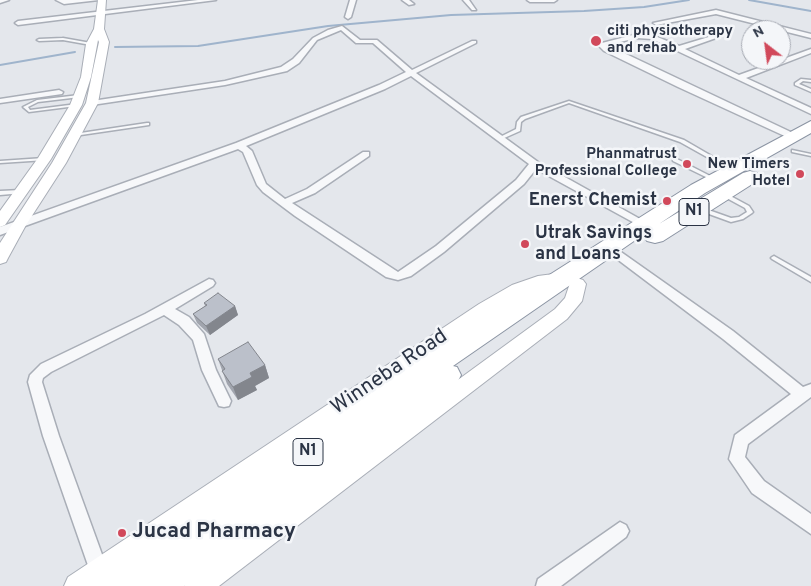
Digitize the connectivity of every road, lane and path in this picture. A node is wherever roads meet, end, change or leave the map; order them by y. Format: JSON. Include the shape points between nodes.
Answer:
{"nodes":[{"id":1,"x":6,"y":0,"type":"edge"},
{"id":2,"x":59,"y":0,"type":"edge"},
{"id":3,"x":96,"y":0,"type":"edge"},
{"id":4,"x":102,"y":0,"type":"edge"},
{"id":5,"x":213,"y":0,"type":"edge"},
{"id":6,"x":353,"y":0,"type":"edge"},
{"id":7,"x":466,"y":0,"type":"edge"},
{"id":8,"x":530,"y":0,"type":"edge"},
{"id":9,"x":554,"y":0,"type":"edge"},
{"id":10,"x":0,"y":1,"type":"edge"},
{"id":11,"x":474,"y":9,"type":"dead end"},
{"id":12,"x":100,"y":12,"type":"junction"},
{"id":13,"x":348,"y":17,"type":"dead end"},
{"id":14,"x":18,"y":22,"type":"dead end"},
{"id":15,"x":656,"y":23,"type":"dead end"},
{"id":16,"x":721,"y":28,"type":"dead end"},
{"id":17,"x":99,"y":29,"type":"junction"},
{"id":18,"x":811,"y":36,"type":"edge"},
{"id":19,"x":39,"y":40,"type":"dead end"},
{"id":20,"x":474,"y":42,"type":"dead end"},
{"id":21,"x":91,"y":44,"type":"junction"},
{"id":22,"x":678,"y":49,"type":"junction"},
{"id":23,"x":811,"y":51,"type":"edge"},
{"id":24,"x":410,"y":72,"type":"junction"},
{"id":25,"x":740,"y":77,"type":"junction"},
{"id":26,"x":811,"y":81,"type":"edge"},
{"id":27,"x":811,"y":91,"type":"edge"},
{"id":28,"x":59,"y":92,"type":"dead end"},
{"id":29,"x":78,"y":100,"type":"junction"},
{"id":30,"x":0,"y":101,"type":"edge"},
{"id":31,"x":92,"y":104,"type":"junction"},
{"id":32,"x":811,"y":110,"type":"edge"},
{"id":33,"x":147,"y":124,"type":"dead end"},
{"id":34,"x":811,"y":126,"type":"edge"},
{"id":35,"x":74,"y":136,"type":"junction"},
{"id":36,"x":500,"y":138,"type":"junction"},
{"id":37,"x":239,"y":145,"type":"junction"},
{"id":38,"x":802,"y":146,"type":"edge"},
{"id":39,"x":366,"y":154,"type":"dead end"},
{"id":40,"x":44,"y":159,"type":"junction"},
{"id":41,"x":674,"y":160,"type":"dead end"},
{"id":42,"x":0,"y":162,"type":"edge"},
{"id":43,"x":535,"y":164,"type":"junction"},
{"id":44,"x":732,"y":169,"type":"junction"},
{"id":45,"x":718,"y":187,"type":"junction"},
{"id":46,"x":21,"y":192,"type":"junction"},
{"id":47,"x":0,"y":193,"type":"edge"},
{"id":48,"x":284,"y":202,"type":"junction"},
{"id":49,"x":699,"y":209,"type":"junction"},
{"id":50,"x":0,"y":222,"type":"edge"},
{"id":51,"x":644,"y":224,"type":"junction"},
{"id":52,"x":18,"y":225,"type":"junction"},
{"id":53,"x":0,"y":232,"type":"edge"},
{"id":54,"x":621,"y":256,"type":"junction"},
{"id":55,"x":0,"y":258,"type":"edge"},
{"id":56,"x":774,"y":258,"type":"dead end"},
{"id":57,"x":811,"y":280,"type":"edge"},
{"id":58,"x":569,"y":281,"type":"junction"},
{"id":59,"x":209,"y":283,"type":"dead end"},
{"id":60,"x":165,"y":309,"type":"junction"},
{"id":61,"x":507,"y":323,"type":"junction"},
{"id":62,"x":807,"y":392,"type":"edge"},
{"id":63,"x":224,"y":402,"type":"dead end"},
{"id":64,"x":811,"y":525,"type":"edge"},
{"id":65,"x":620,"y":531,"type":"dead end"},
{"id":66,"x":107,"y":579,"type":"edge"},
{"id":67,"x":77,"y":586,"type":"edge"},
{"id":68,"x":154,"y":586,"type":"edge"},
{"id":69,"x":198,"y":586,"type":"edge"},
{"id":70,"x":545,"y":586,"type":"edge"}],
"edges":[{"from":1,"to":10,"type":"street"},
{"from":2,"to":3,"type":"street"},
{"from":4,"to":12,"type":"main road"},
{"from":5,"to":12,"type":"street"},
{"from":6,"to":13,"type":"street"},
{"from":7,"to":11,"type":"street"},
{"from":8,"to":9,"type":"street"},
{"from":12,"to":14,"type":"street"},
{"from":12,"to":17,"type":"main road"},
{"from":15,"to":18,"type":"street","via":[[716,12]]},
{"from":16,"to":22,"type":"street","via":[[714,37]]},
{"from":17,"to":21,"type":"main road"},
{"from":17,"to":31,"type":"main road","via":[[104,42]]},
{"from":19,"to":21,"type":"lane"},
{"from":20,"to":24,"type":"street"},
{"from":21,"to":29,"type":"main road","via":[[86,77]]},
{"from":22,"to":25,"type":"street"},
{"from":22,"to":38,"type":"street","via":[[645,36],[621,39],[603,46]]},
{"from":23,"to":25,"type":"street"},
{"from":24,"to":31,"type":"street","via":[[375,41],[358,42],[345,29],[339,28],[315,39],[296,61],[284,69],[225,83]]},
{"from":24,"to":36,"type":"street"},
{"from":24,"to":37,"type":"street","via":[[382,87]]},
{"from":25,"to":32,"type":"street"},
{"from":26,"to":27,"type":"lane","via":[[802,80],[796,84]]},
{"from":28,"to":30,"type":"street"},
{"from":29,"to":29,"type":"lane","via":[[29,111],[24,107],[37,101]]},
{"from":29,"to":40,"type":"main road"},
{"from":31,"to":35,"type":"main road"},
{"from":33,"to":35,"type":"lane"},
{"from":34,"to":38,"type":"highway","name":"Winneba Road","number":"N1"},
{"from":35,"to":52,"type":"main road"},
{"from":36,"to":43,"type":"street"},
{"from":36,"to":44,"type":"lane","via":[[518,130],[523,118],[568,102],[682,141]]},
{"from":37,"to":48,"type":"street","via":[[249,156],[262,185]]},
{"from":37,"to":52,"type":"street"},
{"from":38,"to":44,"type":"highway","name":"Winneba Road","number":"N1"},
{"from":38,"to":45,"type":"highway","name":"Winneba Road","number":"N1"},
{"from":39,"to":48,"type":"street","via":[[311,191]]},
{"from":40,"to":42,"type":"lane"},
{"from":40,"to":46,"type":"main road"},
{"from":41,"to":45,"type":"lane"},
{"from":43,"to":48,"type":"street","via":[[520,182],[440,249],[407,274],[398,276],[390,274]]},
{"from":43,"to":51,"type":"street"},
{"from":44,"to":45,"type":"highway","name":"Winneba Road","number":"N1"},
{"from":45,"to":49,"type":"highway","name":"Winneba Road","number":"N1"},
{"from":45,"to":49,"type":"lane","via":[[750,212],[731,220]]},
{"from":45,"to":51,"type":"highway","name":"Winneba Road","number":"N1"},
{"from":46,"to":47,"type":"lane"},
{"from":46,"to":50,"type":"main road"},
{"from":49,"to":54,"type":"highway","name":"Winneba Road","number":"N1"},
{"from":51,"to":58,"type":"highway","name":"Winneba Road","number":"N1"},
{"from":52,"to":53,"type":"street"},
{"from":52,"to":55,"type":"main road"},
{"from":54,"to":58,"type":"highway","name":"Winneba Road","number":"N1"},
{"from":54,"to":62,"type":"street"},
{"from":56,"to":57,"type":"lane"},
{"from":58,"to":61,"type":"highway","name":"Winneba Road","number":"N1"},
{"from":58,"to":66,"type":"main road","name":"Winneba Road","via":[[538,282],[518,289],[485,309]]},
{"from":58,"to":69,"type":"main road","via":[[573,301],[561,314]]},
{"from":59,"to":60,"type":"street"},
{"from":60,"to":63,"type":"street","via":[[199,338]]},
{"from":60,"to":66,"type":"street","via":[[46,368],[38,374],[35,382],[51,436]]},
{"from":61,"to":66,"type":"highway","name":"Winneba Road","number":"N1"},
{"from":61,"to":68,"type":"highway","name":"Winneba Road","number":"N1"},
{"from":62,"to":64,"type":"street","via":[[741,440],[737,459],[758,487]]},
{"from":65,"to":70,"type":"street"},
{"from":66,"to":67,"type":"main road","name":"Winneba Road"}]}
